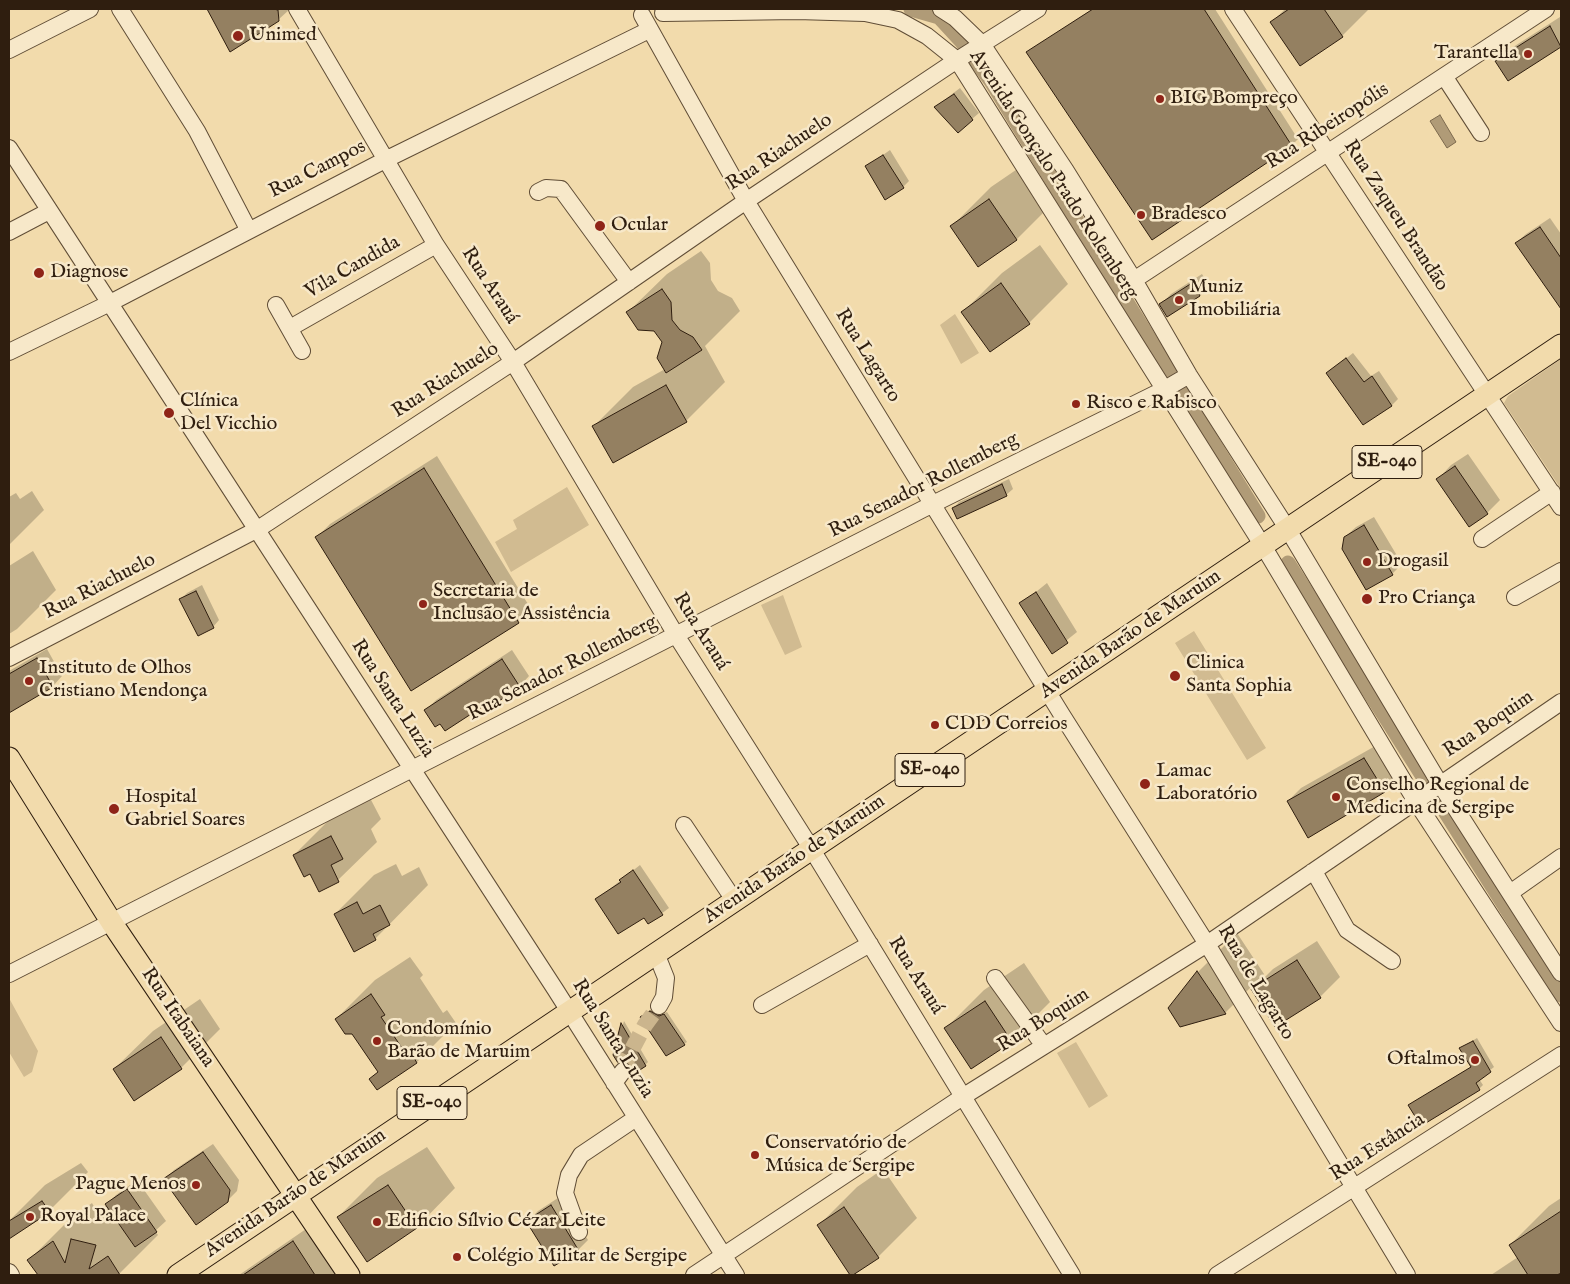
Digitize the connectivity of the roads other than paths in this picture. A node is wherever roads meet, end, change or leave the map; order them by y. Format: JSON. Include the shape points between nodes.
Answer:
{"nodes":[{"id":1,"x":90,"y":9,"type":"edge"},
{"id":2,"x":120,"y":9,"type":"edge"},
{"id":3,"x":297,"y":9,"type":"edge"},
{"id":4,"x":940,"y":9,"type":"edge"},
{"id":5,"x":1038,"y":9,"type":"edge"},
{"id":6,"x":1234,"y":9,"type":"edge"},
{"id":7,"x":1546,"y":9,"type":"edge"},
{"id":8,"x":665,"y":11,"type":"edge"},
{"id":9,"x":641,"y":18,"type":"edge"},
{"id":10,"x":9,"y":50,"type":"edge"},
{"id":11,"x":970,"y":52,"type":"junction"},
{"id":12,"x":1444,"y":76,"type":"junction"},
{"id":13,"x":1481,"y":133,"type":"dead end"},
{"id":14,"x":9,"y":148,"type":"edge"},
{"id":15,"x":1329,"y":152,"type":"junction"},
{"id":16,"x":387,"y":159,"type":"junction"},
{"id":17,"x":538,"y":192,"type":"dead end"},
{"id":18,"x":746,"y":201,"type":"junction"},
{"id":19,"x":49,"y":211,"type":"junction"},
{"id":20,"x":248,"y":230,"type":"junction"},
{"id":21,"x":9,"y":232,"type":"edge"},
{"id":22,"x":436,"y":245,"type":"junction"},
{"id":23,"x":1134,"y":280,"type":"junction"},
{"id":24,"x":629,"y":282,"type":"junction"},
{"id":25,"x":110,"y":303,"type":"junction"},
{"id":26,"x":276,"y":305,"type":"dead end"},
{"id":27,"x":290,"y":328,"type":"junction"},
{"id":28,"x":1561,"y":345,"type":"edge"},
{"id":29,"x":302,"y":351,"type":"dead end"},
{"id":30,"x":9,"y":352,"type":"edge"},
{"id":31,"x":513,"y":362,"type":"junction"},
{"id":32,"x":1177,"y":382,"type":"junction"},
{"id":33,"x":1486,"y":396,"type":"junction"},
{"id":34,"x":1552,"y":492,"type":"junction"},
{"id":35,"x":933,"y":504,"type":"junction"},
{"id":36,"x":1561,"y":507,"type":"edge"},
{"id":37,"x":258,"y":529,"type":"junction"},
{"id":38,"x":1290,"y":533,"type":"junction"},
{"id":39,"x":1482,"y":540,"type":"dead end"},
{"id":40,"x":1265,"y":550,"type":"junction"},
{"id":41,"x":1561,"y":571,"type":"edge"},
{"id":42,"x":1515,"y":597,"type":"dead end"},
{"id":43,"x":676,"y":635,"type":"junction"},
{"id":44,"x":9,"y":658,"type":"edge"},
{"id":45,"x":1048,"y":691,"type":"junction"},
{"id":46,"x":1561,"y":702,"type":"edge"},
{"id":47,"x":1062,"y":715,"type":"joint"},
{"id":48,"x":9,"y":758,"type":"edge"},
{"id":49,"x":412,"y":769,"type":"junction"},
{"id":50,"x":1428,"y":792,"type":"junction"},
{"id":51,"x":684,"y":825,"type":"dead end"},
{"id":52,"x":811,"y":848,"type":"junction"},
{"id":53,"x":1561,"y":857,"type":"edge"},
{"id":54,"x":1312,"y":872,"type":"junction"},
{"id":55,"x":1510,"y":893,"type":"junction"},
{"id":56,"x":734,"y":900,"type":"junction"},
{"id":57,"x":112,"y":923,"type":"junction"},
{"id":58,"x":870,"y":944,"type":"junction"},
{"id":59,"x":1207,"y":944,"type":"junction"},
{"id":60,"x":656,"y":953,"type":"junction"},
{"id":61,"x":1392,"y":961,"type":"dead end"},
{"id":62,"x":1561,"y":973,"type":"edge"},
{"id":63,"x":9,"y":974,"type":"edge"},
{"id":64,"x":995,"y":978,"type":"dead end"},
{"id":65,"x":762,"y":1004,"type":"dead end"},
{"id":66,"x":659,"y":1006,"type":"tunnel mouth"},
{"id":67,"x":569,"y":1011,"type":"junction"},
{"id":68,"x":1561,"y":1023,"type":"edge"},
{"id":69,"x":1044,"y":1046,"type":"junction"},
{"id":70,"x":1561,"y":1055,"type":"edge"},
{"id":71,"x":964,"y":1096,"type":"junction"},
{"id":72,"x":636,"y":1118,"type":"junction"},
{"id":73,"x":1354,"y":1189,"type":"junction"},
{"id":74,"x":295,"y":1195,"type":"junction"},
{"id":75,"x":579,"y":1232,"type":"dead end"},
{"id":76,"x":724,"y":1255,"type":"junction"},
{"id":77,"x":9,"y":1272,"type":"edge"},
{"id":78,"x":11,"y":1275,"type":"edge"},
{"id":79,"x":178,"y":1275,"type":"edge"},
{"id":80,"x":349,"y":1275,"type":"edge"},
{"id":81,"x":694,"y":1275,"type":"edge"},
{"id":82,"x":736,"y":1275,"type":"edge"},
{"id":83,"x":1072,"y":1275,"type":"edge"},
{"id":84,"x":1217,"y":1275,"type":"edge"},
{"id":85,"x":1407,"y":1275,"type":"edge"}],
"edges":[{"from":1,"to":10,"type":"street"},
{"from":2,"to":20,"type":"street","via":[[198,131]]},
{"from":3,"to":16,"type":"street","name":"Rua Arauá"},
{"from":4,"to":11,"type":"street","name":"Avenida Gonçalo Prado Rolemberg","via":[[955,18]]},
{"from":5,"to":11,"type":"street","name":"Rua Riachuelo"},
{"from":6,"to":15,"type":"street","name":"Rua Zaqueu Brandão"},
{"from":7,"to":12,"type":"street","name":"Rua Ribeiropólis"},
{"from":8,"to":9,"type":"street","name":"Avenida Gonçalo Prado Rolemberg"},
{"from":8,"to":11,"type":"street","name":"Avenida Gonçalo Prado Rolemberg","via":[[865,13],[898,20],[927,36]]},
{"from":9,"to":16,"type":"street","name":"Rua Campos"},
{"from":9,"to":18,"type":"street","name":"Rua Lagarto"},
{"from":11,"to":18,"type":"street","name":"Rua Riachuelo"},
{"from":11,"to":23,"type":"street","name":"Avenida Gonçalo Prado Rolemberg"},
{"from":11,"to":32,"type":"street","name":"Avenida Gonçalo Prado Rolemberg"},
{"from":12,"to":13,"type":"street"},
{"from":12,"to":15,"type":"street","name":"Rua Ribeiropólis"},
{"from":14,"to":19,"type":"street","name":"Rua Santa Luzia"},
{"from":15,"to":23,"type":"street","name":"Rua Ribeiropólis"},
{"from":15,"to":33,"type":"street","name":"Rua Zaqueu Brandão"},
{"from":16,"to":20,"type":"street","name":"Rua Campos"},
{"from":16,"to":22,"type":"street","name":"Rua Arauá"},
{"from":17,"to":24,"type":"street","via":[[546,188],[562,188]]},
{"from":18,"to":24,"type":"street","name":"Rua Riachuelo"},
{"from":18,"to":35,"type":"street","name":"Rua Lagarto"},
{"from":19,"to":21,"type":"street"},
{"from":19,"to":25,"type":"street","name":"Rua Santa Luzia"},
{"from":20,"to":25,"type":"street","name":"Rua Campos"},
{"from":22,"to":27,"type":"street","name":"Vila Candida"},
{"from":22,"to":31,"type":"street","name":"Rua Arauá"},
{"from":23,"to":32,"type":"street","name":"Avenida Gonçalo Prado Rolemberg"},
{"from":24,"to":31,"type":"street","name":"Rua Riachuelo"},
{"from":25,"to":30,"type":"street","name":"Rua Campos"},
{"from":25,"to":37,"type":"street","name":"Rua Santa Luzia"},
{"from":26,"to":27,"type":"street"},
{"from":27,"to":29,"type":"street"},
{"from":28,"to":33,"type":"main road","name":"Avenida Barão de Maruim","number":"SE-040"},
{"from":31,"to":37,"type":"street","name":"Rua Riachuelo"},
{"from":31,"to":43,"type":"street","name":"Rua Arauá"},
{"from":32,"to":35,"type":"street","name":"Rua Senador Rollemberg"},
{"from":32,"to":38,"type":"street","name":"Avenida Gonçalo Prado Rolemberg"},
{"from":32,"to":40,"type":"street","name":"Avenida Gonçalo Prado Rolemberg"},
{"from":33,"to":34,"type":"street","name":"Rua Zaqueu Brandão"},
{"from":33,"to":38,"type":"main road","name":"Avenida Barão de Maruim","number":"SE-040"},
{"from":34,"to":36,"type":"street","name":"Rua Zaqueu Brandão"},
{"from":34,"to":39,"type":"street"},
{"from":35,"to":43,"type":"street","name":"Rua Senador Rollemberg"},
{"from":35,"to":45,"type":"street","name":"Rua Lagarto"},
{"from":37,"to":44,"type":"street","name":"Rua Riachuelo"},
{"from":37,"to":49,"type":"street","name":"Rua Santa Luzia"},
{"from":38,"to":40,"type":"main road","name":"Avenida Barão de Maruim"},
{"from":38,"to":50,"type":"street","name":"Avenida Gonçalo Prado Rolemberg"},
{"from":40,"to":45,"type":"main road","name":"Avenida Barão de Maruim","number":"SE-040"},
{"from":40,"to":50,"type":"street","name":"Avenida Gonçalo Prado Rolemberg"},
{"from":41,"to":42,"type":"street"},
{"from":43,"to":49,"type":"street","name":"Rua Senador Rollemberg"},
{"from":43,"to":52,"type":"street","name":"Rua Arauá"},
{"from":45,"to":47,"type":"street","name":"Rua Lagarto"},
{"from":45,"to":52,"type":"main road","name":"Avenida Barão de Maruim","number":"SE-040"},
{"from":46,"to":50,"type":"street","name":"Rua Boquim"},
{"from":47,"to":59,"type":"street","name":"Rua de Lagarto"},
{"from":48,"to":57,"type":"main road","name":"Rua Itabaiana"},
{"from":49,"to":57,"type":"street","name":"Rua Senador Rollemberg"},
{"from":49,"to":67,"type":"street","name":"Rua Santa Luzia"},
{"from":50,"to":54,"type":"street","name":"Rua Boquim"},
{"from":50,"to":55,"type":"street"},
{"from":50,"to":68,"type":"street"},
{"from":51,"to":56,"type":"street"},
{"from":52,"to":56,"type":"main road","name":"Avenida Barão de Maruim","number":"SE-040"},
{"from":52,"to":58,"type":"street","name":"Rua Arauá"},
{"from":53,"to":55,"type":"street"},
{"from":54,"to":59,"type":"street","name":"Rua Boquim"},
{"from":54,"to":61,"type":"street","via":[[1347,930]]},
{"from":55,"to":62,"type":"street"},
{"from":56,"to":60,"type":"main road","name":"Avenida Barão de Maruim","number":"SE-040"},
{"from":57,"to":63,"type":"street","name":"Rua Senador Rollemberg"},
{"from":57,"to":74,"type":"main road","name":"Rua Itabaiana"},
{"from":58,"to":65,"type":"street"},
{"from":58,"to":71,"type":"street","name":"Rua Arauá"},
{"from":59,"to":69,"type":"street","name":"Rua Boquim"},
{"from":59,"to":73,"type":"street","name":"Rua de Lagarto"},
{"from":60,"to":66,"type":"street","via":[[666,978],[664,998]]},
{"from":60,"to":67,"type":"main road","name":"Avenida Barão de Maruim","number":"SE-040"},
{"from":64,"to":69,"type":"street"},
{"from":67,"to":72,"type":"street","name":"Rua Santa Luzia","via":[[619,1077]]},
{"from":67,"to":74,"type":"main road","name":"Avenida Barão de Maruim","number":"SE-040"},
{"from":69,"to":71,"type":"street","name":"Rua Boquim"},
{"from":70,"to":73,"type":"street","name":"Rua Estância"},
{"from":71,"to":76,"type":"street","name":"Rua Boquim"},
{"from":71,"to":83,"type":"street","name":"Rua Arauá"},
{"from":72,"to":75,"type":"street","via":[[581,1155],[570,1175],[565,1193]]},
{"from":72,"to":76,"type":"street","name":"Rua Santa Luzia"},
{"from":73,"to":84,"type":"street","name":"Rua Estância"},
{"from":73,"to":85,"type":"street","name":"Rua de Lagarto"},
{"from":74,"to":79,"type":"main road","name":"Avenida Barão de Maruim","number":"SE-040"},
{"from":74,"to":80,"type":"main road","name":"Rua Itabaiana"},
{"from":76,"to":81,"type":"street","name":"Rua Boquim"},
{"from":76,"to":82,"type":"street","name":"Rua Santa Luzia"},
{"from":77,"to":78,"type":"street"}]}
